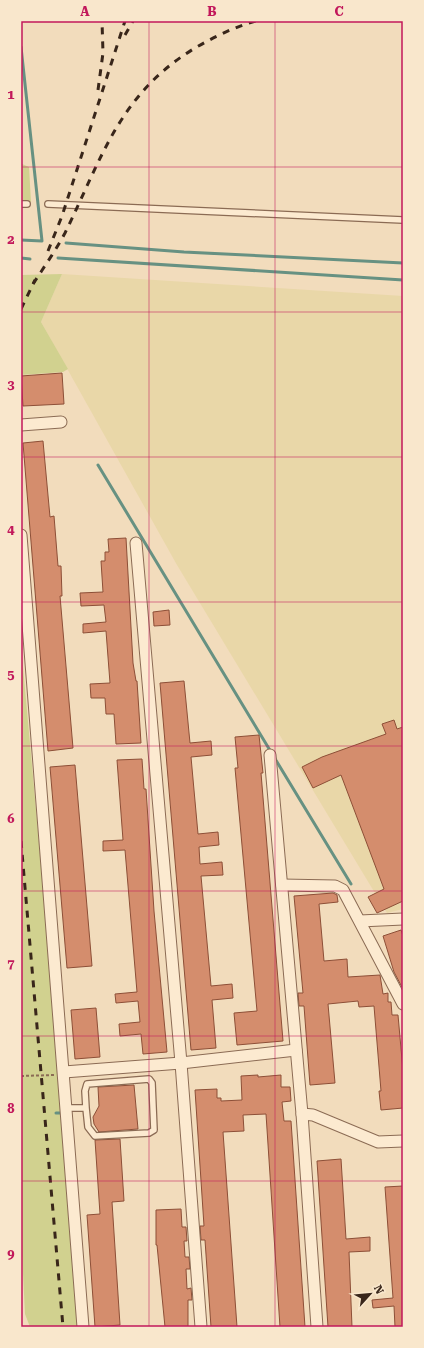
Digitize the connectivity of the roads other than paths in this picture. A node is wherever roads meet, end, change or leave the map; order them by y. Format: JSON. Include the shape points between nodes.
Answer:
{"nodes":[{"id":1,"x":48,"y":204,"type":"dead end"},
{"id":2,"x":403,"y":220,"type":"edge"},
{"id":3,"x":61,"y":422,"type":"dead end"},
{"id":4,"x":21,"y":425,"type":"edge"},
{"id":5,"x":21,"y":535,"type":"edge"},
{"id":6,"x":136,"y":543,"type":"dead end"},
{"id":7,"x":270,"y":755,"type":"dead end"},
{"id":8,"x":282,"y":885,"type":"junction"},
{"id":9,"x":403,"y":919,"type":"edge"},
{"id":10,"x":360,"y":921,"type":"junction"},
{"id":11,"x":403,"y":1004,"type":"edge"},
{"id":12,"x":296,"y":1050,"type":"junction"},
{"id":13,"x":181,"y":1062,"type":"junction"},
{"id":14,"x":65,"y":1073,"type":"junction"},
{"id":15,"x":67,"y":1108,"type":"junction"},
{"id":16,"x":86,"y":1108,"type":"junction"},
{"id":17,"x":302,"y":1114,"type":"junction"},
{"id":18,"x":403,"y":1141,"type":"edge"},
{"id":19,"x":83,"y":1327,"type":"edge"},
{"id":20,"x":201,"y":1327,"type":"edge"},
{"id":21,"x":317,"y":1327,"type":"edge"}],
"edges":[{"from":1,"to":2,"type":"lane"},
{"from":3,"to":4,"type":"street"},
{"from":5,"to":14,"type":"street"},
{"from":6,"to":13,"type":"street"},
{"from":7,"to":8,"type":"street"},
{"from":8,"to":10,"type":"street","via":[[335,886],[343,890]]},
{"from":8,"to":12,"type":"street"},
{"from":9,"to":10,"type":"street"},
{"from":10,"to":11,"type":"street"},
{"from":12,"to":13,"type":"street"},
{"from":12,"to":17,"type":"street"},
{"from":13,"to":14,"type":"street"},
{"from":13,"to":20,"type":"street"},
{"from":14,"to":15,"type":"street"},
{"from":15,"to":16,"type":"lane"},
{"from":15,"to":19,"type":"street"},
{"from":16,"to":16,"type":"lane","via":[[87,1084],[149,1079],[152,1084],[154,1130],[149,1133],[95,1136],[88,1127]]},
{"from":17,"to":18,"type":"street","via":[[313,1115],[378,1142]]},
{"from":17,"to":21,"type":"street"}]}
